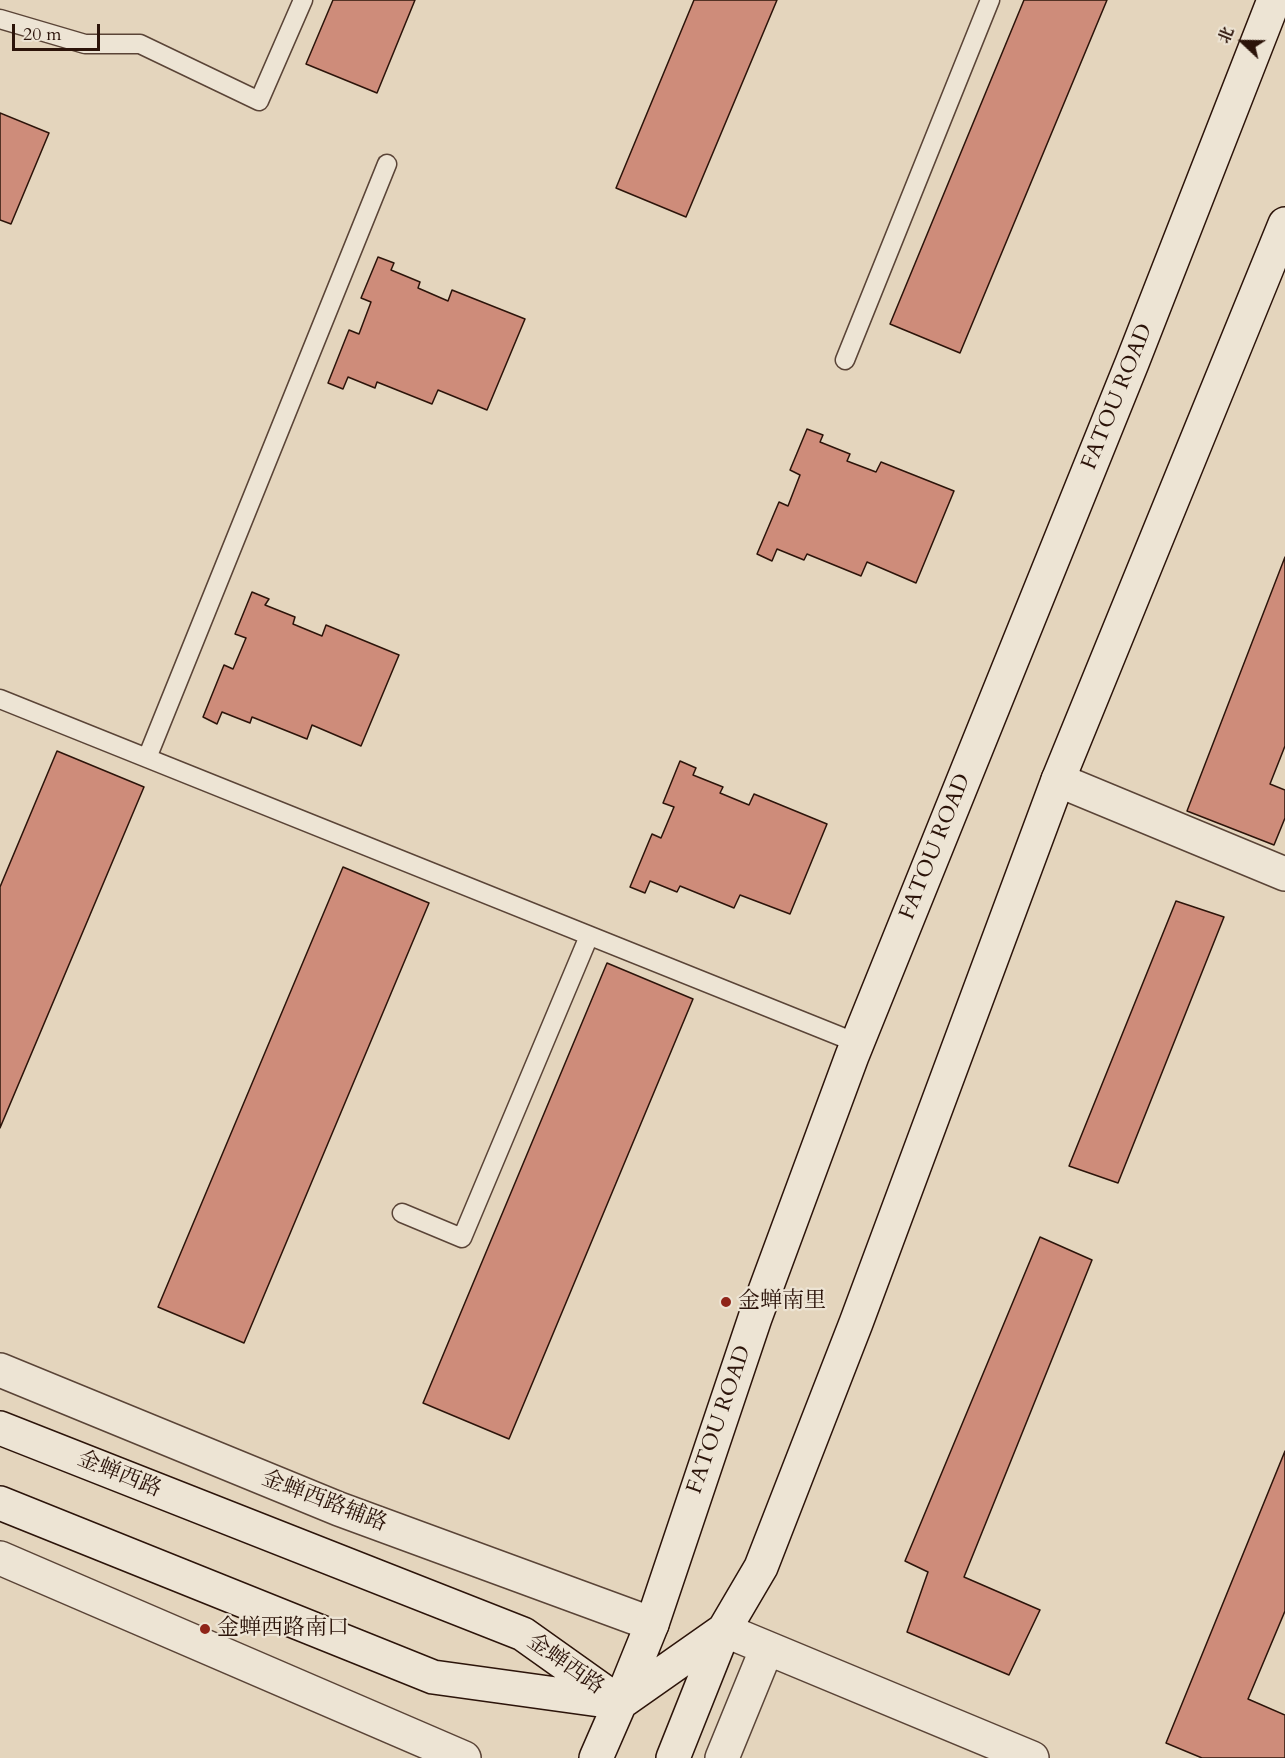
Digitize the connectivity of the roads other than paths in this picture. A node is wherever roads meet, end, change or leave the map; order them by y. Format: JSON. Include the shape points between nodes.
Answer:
{"nodes":[{"id":1,"x":303,"y":0,"type":"edge"},
{"id":2,"x":990,"y":0,"type":"edge"},
{"id":3,"x":1274,"y":0,"type":"edge"},
{"id":4,"x":0,"y":19,"type":"edge"},
{"id":5,"x":387,"y":164,"type":"dead end"},
{"id":6,"x":1285,"y":224,"type":"edge"},
{"id":7,"x":845,"y":360,"type":"dead end"},
{"id":8,"x":0,"y":699,"type":"edge"},
{"id":9,"x":147,"y":758,"type":"junction"},
{"id":10,"x":1058,"y":780,"type":"junction"},
{"id":11,"x":1285,"y":874,"type":"edge"},
{"id":12,"x":590,"y":936,"type":"junction"},
{"id":13,"x":857,"y":1043,"type":"junction"},
{"id":14,"x":402,"y":1212,"type":"dead end"},
{"id":15,"x":0,"y":1370,"type":"edge"},
{"id":16,"x":0,"y":1428,"type":"edge"},
{"id":17,"x":0,"y":1503,"type":"edge"},
{"id":18,"x":0,"y":1558,"type":"edge"},
{"id":19,"x":652,"y":1624,"type":"junction"},
{"id":20,"x":724,"y":1630,"type":"junction"},
{"id":21,"x":767,"y":1648,"type":"junction"},
{"id":22,"x":620,"y":1703,"type":"junction"},
{"id":23,"x":464,"y":1758,"type":"edge"},
{"id":24,"x":596,"y":1758,"type":"edge"},
{"id":25,"x":673,"y":1758,"type":"edge"},
{"id":26,"x":722,"y":1758,"type":"edge"},
{"id":27,"x":1032,"y":1758,"type":"edge"}],
"edges":[{"from":1,"to":4,"type":"lane","via":[[259,101],[140,44],[85,44]]},
{"from":2,"to":7,"type":"lane"},
{"from":3,"to":13,"type":"main road","name":"FATOU ROAD"},
{"from":5,"to":9,"type":"lane"},
{"from":6,"to":10,"type":"main road"},
{"from":8,"to":9,"type":"lane"},
{"from":9,"to":12,"type":"lane"},
{"from":10,"to":11,"type":"main road"},
{"from":10,"to":20,"type":"main road","via":[[761,1567]]},
{"from":12,"to":13,"type":"lane"},
{"from":12,"to":14,"type":"lane","via":[[462,1238]]},
{"from":13,"to":19,"type":"main road","name":"FATOU ROAD","via":[[755,1318]]},
{"from":15,"to":19,"type":"main road","name":"金蝉西路辅路","via":[[339,1509]]},
{"from":16,"to":22,"type":"main road","name":"金蝉西路","via":[[523,1635]]},
{"from":17,"to":22,"type":"main road","name":"金蝉西路","via":[[433,1677]]},
{"from":18,"to":23,"type":"main road"},
{"from":19,"to":22,"type":"main road","name":"FATOU ROAD"},
{"from":20,"to":21,"type":"main road"},
{"from":20,"to":22,"type":"main road"},
{"from":20,"to":25,"type":"main road"},
{"from":21,"to":26,"type":"main road"},
{"from":21,"to":27,"type":"main road"},
{"from":22,"to":24,"type":"main road","name":"FATOU ROAD"}]}
